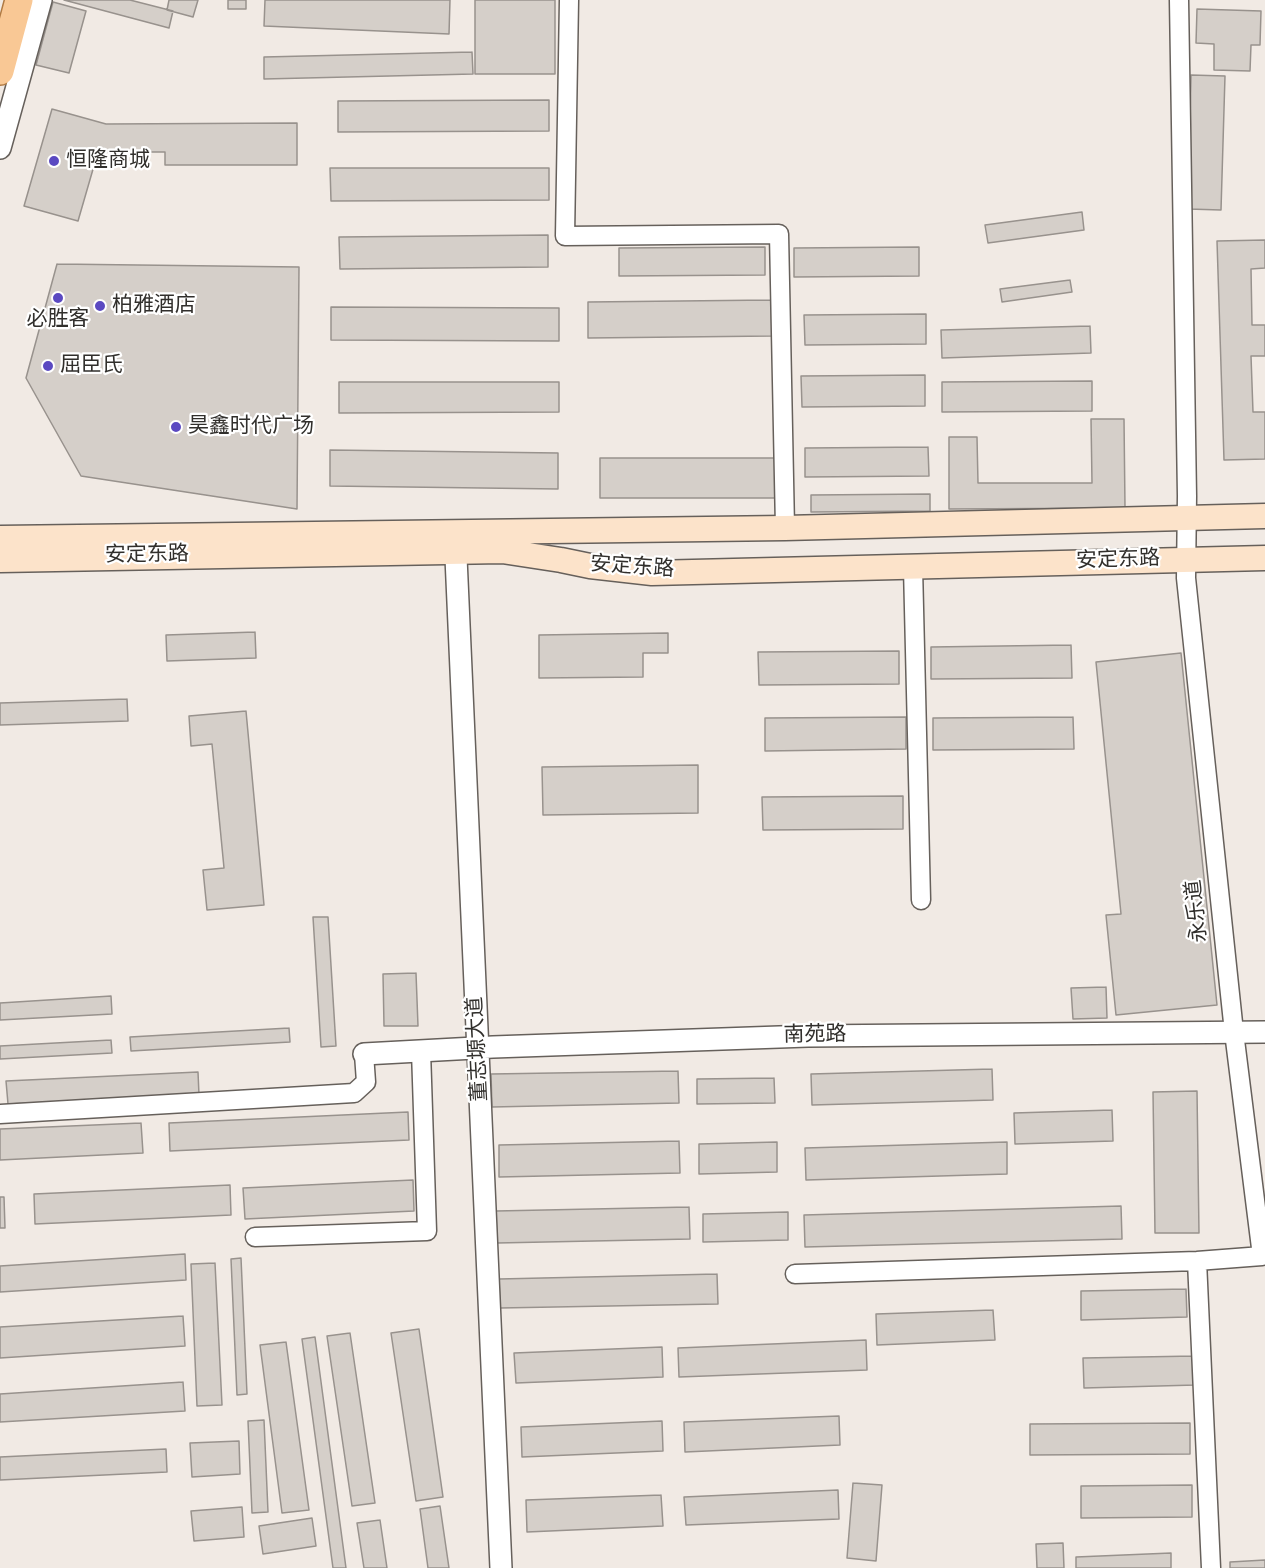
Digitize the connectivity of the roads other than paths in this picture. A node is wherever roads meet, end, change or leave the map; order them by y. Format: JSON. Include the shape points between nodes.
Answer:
{"nodes":[{"id":1,"x":20,"y":0,"type":"edge"},
{"id":2,"x":41,"y":0,"type":"edge"},
{"id":3,"x":569,"y":0,"type":"edge"},
{"id":4,"x":1179,"y":0,"type":"edge"},
{"id":5,"x":0,"y":71,"type":"edge"},
{"id":6,"x":0,"y":148,"type":"edge"},
{"id":7,"x":1187,"y":507,"type":"junction"},
{"id":8,"x":1265,"y":516,"type":"edge"},
{"id":9,"x":785,"y":528,"type":"junction"},
{"id":10,"x":0,"y":538,"type":"edge"},
{"id":11,"x":451,"y":541,"type":"junction"},
{"id":12,"x":1265,"y":558,"type":"edge"},
{"id":13,"x":1186,"y":559,"type":"junction"},
{"id":14,"x":0,"y":560,"type":"edge"},
{"id":15,"x":913,"y":567,"type":"junction"},
{"id":16,"x":921,"y":900,"type":"dead end"},
{"id":17,"x":1265,"y":1032,"type":"edge"},
{"id":18,"x":1234,"y":1035,"type":"junction"},
{"id":19,"x":1265,"y":1038,"type":"edge"},
{"id":20,"x":474,"y":1051,"type":"junction"},
{"id":21,"x":421,"y":1054,"type":"junction"},
{"id":22,"x":365,"y":1057,"type":"joint"},
{"id":23,"x":0,"y":1114,"type":"edge"},
{"id":24,"x":255,"y":1237,"type":"dead end"},
{"id":25,"x":1197,"y":1261,"type":"junction"},
{"id":26,"x":795,"y":1274,"type":"dead end"},
{"id":27,"x":492,"y":1568,"type":"edge"},
{"id":28,"x":501,"y":1568,"type":"edge"},
{"id":29,"x":1211,"y":1568,"type":"edge"}],
"edges":[{"from":1,"to":5,"type":"main road"},
{"from":2,"to":6,"type":"street"},
{"from":3,"to":9,"type":"street","via":[[565,236],[779,234]]},
{"from":4,"to":7,"type":"street","name":"永乐道"},
{"from":7,"to":8,"type":"main road","name":"安定东路"},
{"from":7,"to":9,"type":"main road","name":"安定东路"},
{"from":7,"to":13,"type":"street","name":"永乐道"},
{"from":9,"to":11,"type":"main road","name":"安定东路"},
{"from":10,"to":11,"type":"main road","name":"安定东路"},
{"from":11,"to":14,"type":"main road","name":"安定东路"},
{"from":11,"to":15,"type":"main road","name":"安定东路","via":[[652,573]]},
{"from":11,"to":20,"type":"street","name":"董志塬大道"},
{"from":12,"to":13,"type":"main road","name":"安定东路"},
{"from":13,"to":15,"type":"main road","name":"安定东路"},
{"from":13,"to":18,"type":"street","name":"永乐道"},
{"from":15,"to":16,"type":"street"},
{"from":17,"to":18,"type":"street","name":"南苑路"},
{"from":18,"to":19,"type":"street","name":"南苑路"},
{"from":18,"to":20,"type":"street","name":"南苑路"},
{"from":18,"to":25,"type":"street","name":"永乐道","via":[[1262,1256]]},
{"from":20,"to":21,"type":"street","name":"南苑路"},
{"from":20,"to":27,"type":"street","name":"董志塬大道"},
{"from":20,"to":28,"type":"street","name":"董志塬大道"},
{"from":21,"to":22,"type":"street","name":"南苑路"},
{"from":21,"to":24,"type":"street","via":[[427,1231]]},
{"from":22,"to":23,"type":"street","via":[[366,1082],[354,1093]]},
{"from":25,"to":26,"type":"street"},
{"from":25,"to":29,"type":"street"}]}
